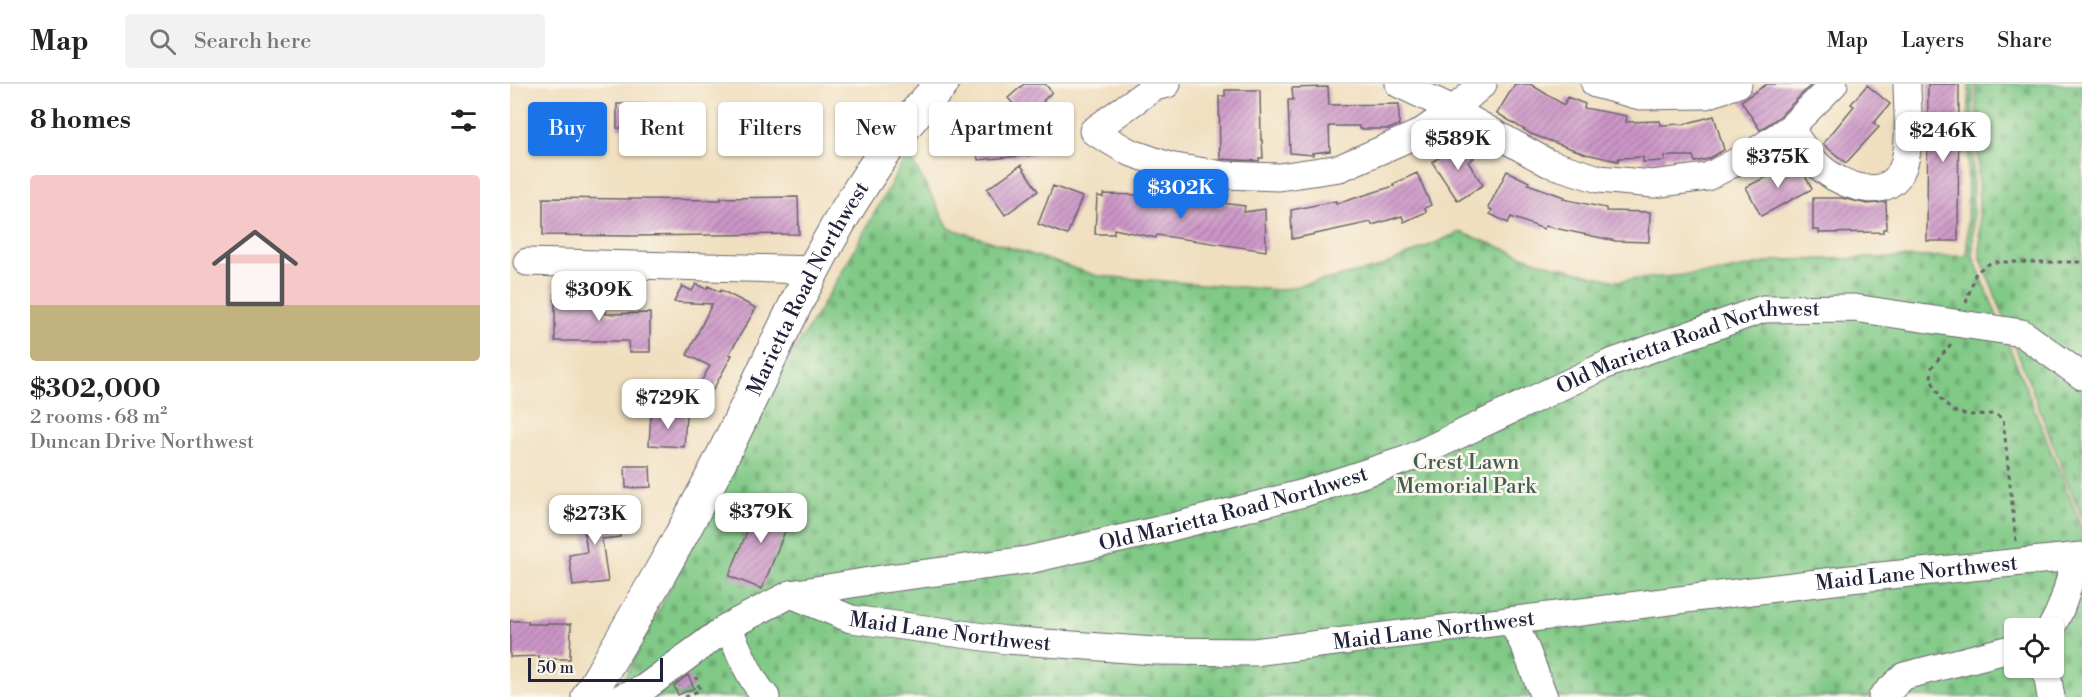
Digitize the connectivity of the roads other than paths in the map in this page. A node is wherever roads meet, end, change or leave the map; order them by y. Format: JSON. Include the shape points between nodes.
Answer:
{"nodes":[{"id":1,"x":942,"y":84,"type":"edge"},
{"id":2,"x":1167,"y":84,"type":"edge"},
{"id":3,"x":1399,"y":84,"type":"edge"},
{"id":4,"x":1484,"y":84,"type":"edge"},
{"id":5,"x":1595,"y":84,"type":"edge"},
{"id":6,"x":1738,"y":84,"type":"edge"},
{"id":7,"x":1834,"y":84,"type":"edge"},
{"id":8,"x":1907,"y":84,"type":"edge"},
{"id":9,"x":1453,"y":110,"type":"junction"},
{"id":10,"x":1790,"y":129,"type":"junction"},
{"id":11,"x":527,"y":262,"type":"dead end"},
{"id":12,"x":813,"y":270,"type":"junction"},
{"id":13,"x":2082,"y":376,"type":"edge"},
{"id":14,"x":2078,"y":556,"type":"edge"},
{"id":15,"x":791,"y":594,"type":"junction"},
{"id":16,"x":2056,"y":618,"type":"edge"},
{"id":17,"x":1512,"y":622,"type":"junction"},
{"id":18,"x":727,"y":627,"type":"junction"},
{"id":19,"x":2004,"y":651,"type":"edge"},
{"id":20,"x":2048,"y":678,"type":"edge"},
{"id":21,"x":588,"y":697,"type":"edge"},
{"id":22,"x":622,"y":697,"type":"edge"},
{"id":23,"x":765,"y":697,"type":"edge"},
{"id":24,"x":1545,"y":697,"type":"edge"},
{"id":25,"x":1882,"y":697,"type":"edge"},
{"id":26,"x":2051,"y":697,"type":"edge"}],
"edges":[{"from":1,"to":12,"type":"main road","name":"Marietta Road Northwest","via":[[881,155]]},
{"from":2,"to":9,"type":"street","via":[[1154,87],[1093,131],[1129,152],[1169,166],[1223,175],[1279,177],[1340,168],[1420,133]]},
{"from":3,"to":9,"type":"street"},
{"from":4,"to":9,"type":"street"},
{"from":5,"to":6,"type":"street","via":[[1640,96],[1706,95]]},
{"from":7,"to":10,"type":"street"},
{"from":8,"to":10,"type":"street","via":[[1903,168],[1891,184],[1870,190],[1825,171]]},
{"from":9,"to":10,"type":"street","via":[[1548,163],[1599,179],[1653,184],[1707,177]]},
{"from":11,"to":12,"type":"street"},
{"from":12,"to":21,"type":"main road","name":"Marietta Road Northwest","via":[[715,471]]},
{"from":13,"to":15,"type":"street","name":"Old Marietta Road Northwest","via":[[2022,333],[1854,308],[1763,309],[1608,364],[1408,459],[1304,493],[1028,560]]},
{"from":14,"to":16,"type":"street"},
{"from":14,"to":17,"type":"street","name":"Maid Lane Northwest"},
{"from":15,"to":17,"type":"street","name":"Maid Lane Northwest","via":[[851,620],[1006,640],[1154,651],[1254,652]]},
{"from":15,"to":18,"type":"street","name":"Old Marietta Road Northwest"},
{"from":17,"to":24,"type":"street"},
{"from":18,"to":22,"type":"street","name":"Old Marietta Road Northwest","via":[[644,689]]},
{"from":18,"to":23,"type":"street","via":[[754,684]]},
{"from":19,"to":25,"type":"street","via":[[1904,676]]},
{"from":20,"to":26,"type":"street"}]}
